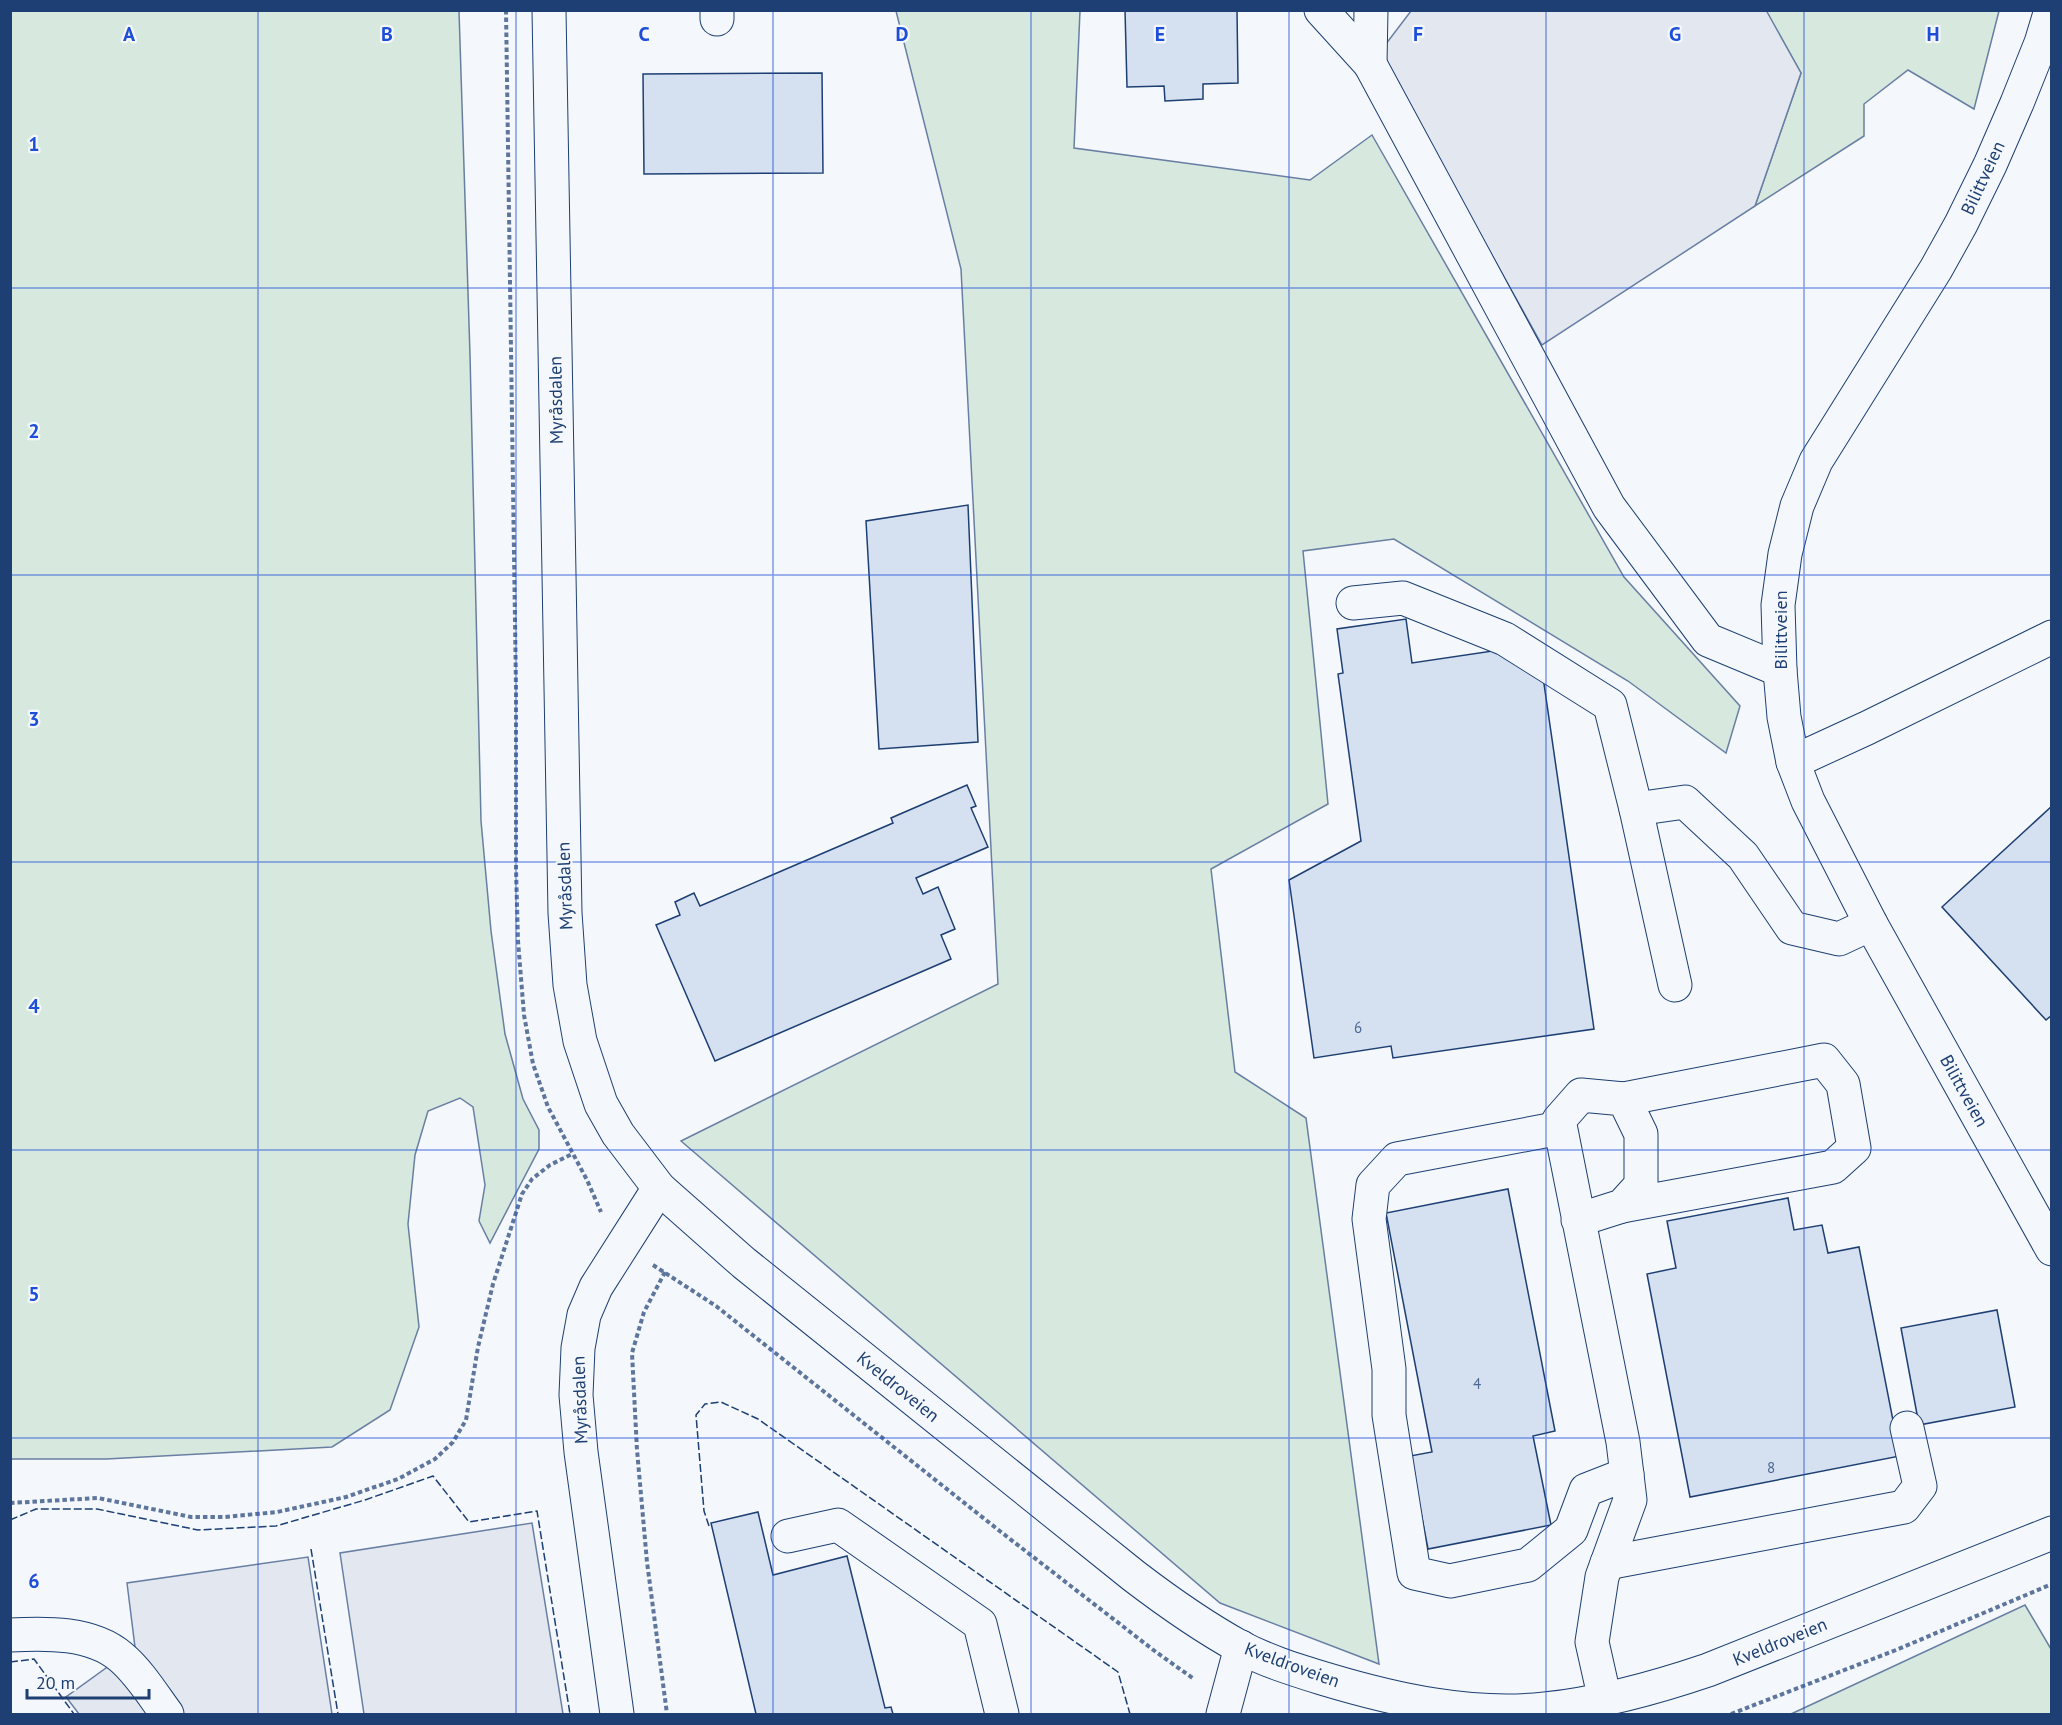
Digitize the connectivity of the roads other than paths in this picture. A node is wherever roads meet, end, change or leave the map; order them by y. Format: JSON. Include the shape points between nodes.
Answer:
{"nodes":[{"id":1,"x":549,"y":10,"type":"edge"},
{"id":2,"x":1321,"y":10,"type":"edge"},
{"id":3,"x":1371,"y":10,"type":"edge"},
{"id":4,"x":2051,"y":10,"type":"edge"},
{"id":5,"x":1370,"y":64,"type":"junction"},
{"id":6,"x":1353,"y":603,"type":"dead end"},
{"id":7,"x":2052,"y":637,"type":"edge"},
{"id":8,"x":1780,"y":670,"type":"junction"},
{"id":9,"x":1793,"y":762,"type":"junction"},
{"id":10,"x":1636,"y":810,"type":"junction"},
{"id":11,"x":1871,"y":924,"type":"junction"},
{"id":12,"x":1675,"y":985,"type":"dead end"},
{"id":13,"x":1624,"y":1099,"type":"junction"},
{"id":14,"x":1560,"y":1128,"type":"junction"},
{"id":15,"x":659,"y":1188,"type":"junction"},
{"id":16,"x":1622,"y":1206,"type":"junction"},
{"id":17,"x":1578,"y":1220,"type":"junction"},
{"id":18,"x":2052,"y":1249,"type":"edge"},
{"id":19,"x":1907,"y":1428,"type":"dead end"},
{"id":20,"x":1627,"y":1474,"type":"junction"},
{"id":21,"x":2052,"y":1533,"type":"edge"},
{"id":22,"x":788,"y":1536,"type":"dead end"},
{"id":23,"x":1607,"y":1563,"type":"junction"},
{"id":24,"x":10,"y":1635,"type":"edge"},
{"id":25,"x":1241,"y":1647,"type":"junction"},
{"id":26,"x":1605,"y":1700,"type":"junction"},
{"id":27,"x":1218,"y":1709,"type":"edge"},
{"id":28,"x":167,"y":1714,"type":"edge"},
{"id":29,"x":617,"y":1714,"type":"edge"},
{"id":30,"x":1002,"y":1714,"type":"edge"}],
"edges":[{"from":1,"to":15,"type":"street","name":"Myråsdalen","via":[[565,913],[570,985],[580,1041],[601,1104],[618,1134]]},
{"from":2,"to":5,"type":"street"},
{"from":3,"to":5,"type":"street"},
{"from":4,"to":8,"type":"street","name":"Bilittveien","via":[[2017,103],[1961,224],[1816,461],[1797,506],[1778,605]]},
{"from":5,"to":8,"type":"street","via":[[1609,507],[1708,640]]},
{"from":6,"to":10,"type":"street","via":[[1403,598],[1505,639],[1610,705]]},
{"from":7,"to":9,"type":"street"},
{"from":8,"to":9,"type":"street","name":"Bilittveien"},
{"from":9,"to":11,"type":"street","name":"Bilittveien","via":[[1808,801]]},
{"from":10,"to":11,"type":"street","via":[[1685,802],[1743,856],[1791,928],[1839,939]]},
{"from":10,"to":12,"type":"street"},
{"from":11,"to":18,"type":"street","name":"Bilittveien"},
{"from":13,"to":14,"type":"street","via":[[1581,1095],[1559,1120]]},
{"from":13,"to":16,"type":"street","via":[[1641,1134],[1641,1185]]},
{"from":13,"to":16,"type":"street","via":[[1824,1060],[1843,1084],[1854,1148],[1833,1167]]},
{"from":14,"to":17,"type":"street"},
{"from":14,"to":20,"type":"street","via":[[1397,1159],[1374,1185],[1369,1219],[1389,1369],[1389,1415],[1414,1573],[1450,1581],[1528,1565],[1571,1530],[1586,1490]]},
{"from":15,"to":25,"type":"street","name":"Kveldroveien","via":[[744,1263],[1134,1576],[1184,1614]]},
{"from":15,"to":29,"type":"street","name":"Myråsdalen","via":[[596,1287],[584,1315],[578,1348],[576,1395],[583,1463]]},
{"from":16,"to":17,"type":"street"},
{"from":17,"to":20,"type":"street"},
{"from":19,"to":23,"type":"street","via":[[1920,1486],[1904,1507]]},
{"from":20,"to":23,"type":"street","via":[[1630,1500]]},
{"from":21,"to":26,"type":"street","name":"Kveldroveien","via":[[1708,1670]]},
{"from":22,"to":30,"type":"street","via":[[838,1525],[980,1624]]},
{"from":23,"to":26,"type":"street","via":[[1592,1642]]},
{"from":24,"to":28,"type":"street","via":[[50,1633],[94,1642],[120,1656]]},
{"from":25,"to":26,"type":"street","name":"Kveldroveien","via":[[1290,1668],[1424,1704],[1543,1710]]},
{"from":25,"to":27,"type":"street"}]}
